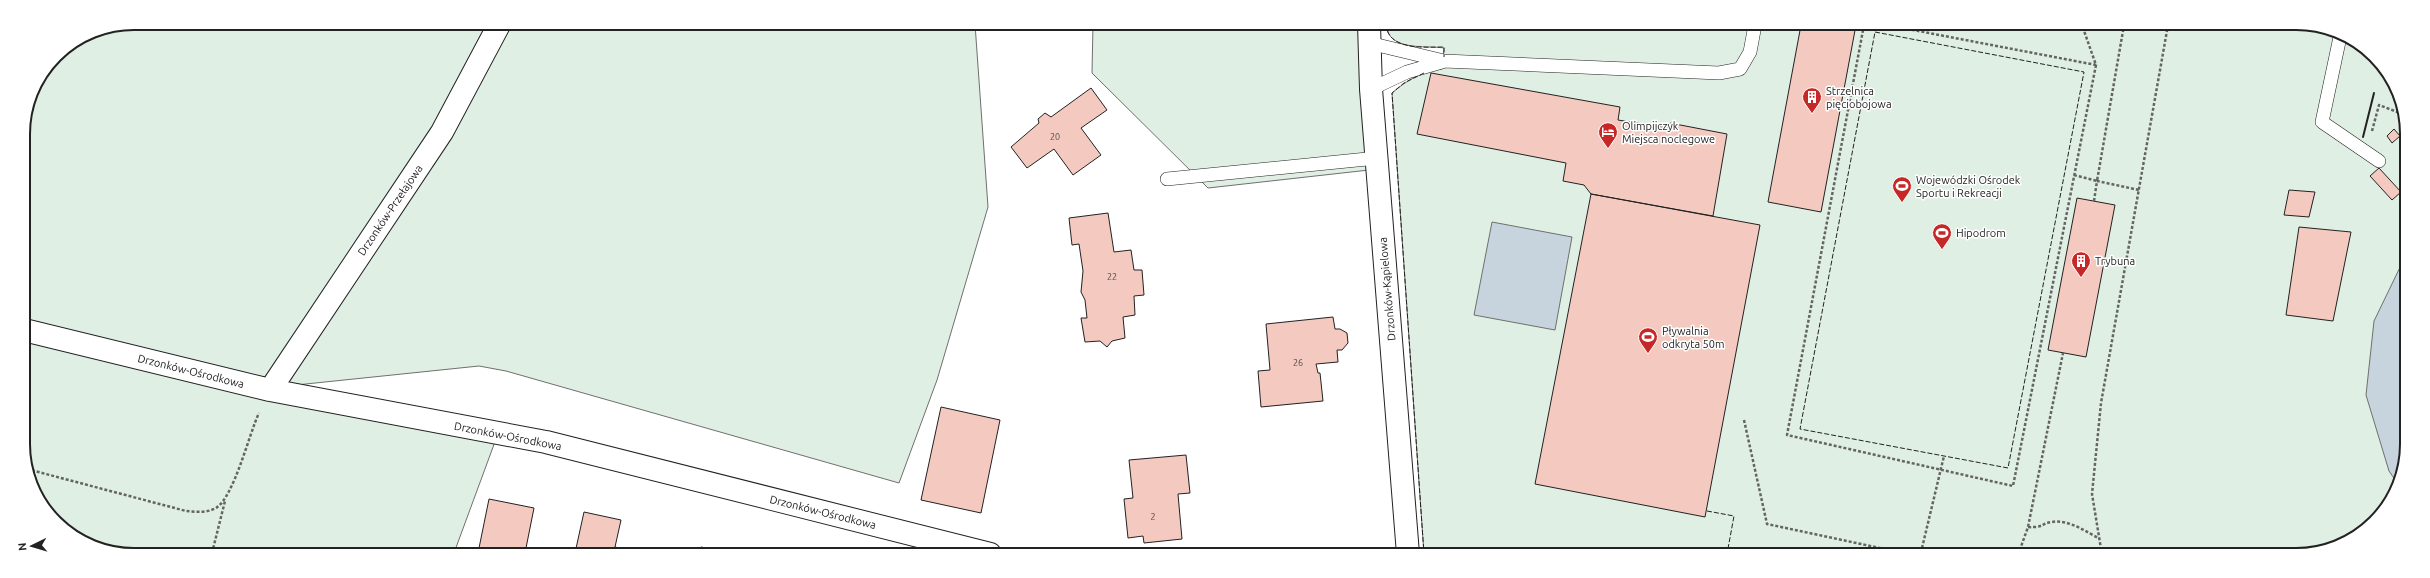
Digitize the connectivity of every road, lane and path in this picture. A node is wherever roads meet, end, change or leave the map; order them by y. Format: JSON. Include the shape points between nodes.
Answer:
{"nodes":[{"id":1,"x":496,"y":30,"type":"edge"},
{"id":2,"x":1754,"y":30,"type":"edge"},
{"id":3,"x":1863,"y":30,"type":"edge"},
{"id":4,"x":1913,"y":30,"type":"edge"},
{"id":5,"x":2084,"y":30,"type":"edge"},
{"id":6,"x":2123,"y":30,"type":"edge"},
{"id":7,"x":2167,"y":30,"type":"edge"},
{"id":8,"x":1369,"y":34,"type":"edge"},
{"id":9,"x":2339,"y":40,"type":"edge"},
{"id":10,"x":1444,"y":61,"type":"junction"},
{"id":11,"x":2096,"y":65,"type":"junction"},
{"id":12,"x":1371,"y":89,"type":"junction"},
{"id":13,"x":2398,"y":112,"type":"edge"},
{"id":14,"x":2366,"y":151,"type":"junction"},
{"id":15,"x":1377,"y":158,"type":"junction"},
{"id":16,"x":2379,"y":161,"type":"dead end"},
{"id":17,"x":2074,"y":175,"type":"junction"},
{"id":18,"x":1167,"y":179,"type":"dead end"},
{"id":19,"x":2097,"y":181,"type":"junction"},
{"id":20,"x":2139,"y":190,"type":"junction"},
{"id":21,"x":2094,"y":201,"type":"dead end"},
{"id":22,"x":30,"y":331,"type":"edge"},
{"id":23,"x":2063,"y":353,"type":"dead end"},
{"id":24,"x":270,"y":390,"type":"junction"},
{"id":25,"x":1744,"y":420,"type":"dead end"},
{"id":26,"x":1944,"y":456,"type":"dead end"},
{"id":27,"x":1941,"y":470,"type":"junction"},
{"id":28,"x":34,"y":471,"type":"edge"},
{"id":29,"x":225,"y":500,"type":"junction"},
{"id":30,"x":2028,"y":527,"type":"junction"},
{"id":31,"x":2100,"y":538,"type":"junction"},
{"id":32,"x":213,"y":548,"type":"edge"},
{"id":33,"x":966,"y":548,"type":"edge"},
{"id":34,"x":1408,"y":548,"type":"edge"},
{"id":35,"x":1881,"y":548,"type":"edge"},
{"id":36,"x":1922,"y":548,"type":"dead end"},
{"id":37,"x":2020,"y":548,"type":"edge"},
{"id":38,"x":2101,"y":548,"type":"edge"}],
"edges":[{"from":1,"to":24,"type":"street","name":"Drzonków-Przełajowa","via":[[442,132]]},
{"from":2,"to":10,"type":"lane","via":[[1750,52],[1740,69],[1719,73]]},
{"from":3,"to":27,"type":"path","via":[[1787,435]]},
{"from":4,"to":11,"type":"path"},
{"from":5,"to":11,"type":"path"},
{"from":6,"to":19,"type":"path"},
{"from":7,"to":20,"type":"path"},
{"from":8,"to":10,"type":"lane"},
{"from":8,"to":12,"type":"street","name":"Drzonków-Kąpielowa"},
{"from":9,"to":14,"type":"lane","via":[[2322,122]]},
{"from":10,"to":12,"type":"lane","via":[[1407,72]]},
{"from":11,"to":17,"type":"path"},
{"from":12,"to":15,"type":"street","name":"Drzonków-Kąpielowa"},
{"from":13,"to":14,"type":"path","via":[[2379,105]]},
{"from":14,"to":16,"type":"lane"},
{"from":15,"to":18,"type":"lane"},
{"from":15,"to":34,"type":"street","name":"Drzonków-Kąpielowa"},
{"from":17,"to":19,"type":"path"},
{"from":17,"to":27,"type":"path","via":[[2013,486]]},
{"from":19,"to":20,"type":"path"},
{"from":19,"to":21,"type":"path"},
{"from":20,"to":31,"type":"path","via":[[2101,402],[2092,494]]},
{"from":22,"to":24,"type":"street","name":"Drzonków-Ośrodkowa"},
{"from":23,"to":30,"type":"path"},
{"from":24,"to":29,"type":"path","via":[[250,432],[232,487]]},
{"from":24,"to":33,"type":"street","name":"Drzonków-Ośrodkowa","via":[[546,442]]},
{"from":25,"to":35,"type":"path","via":[[1767,524]]},
{"from":26,"to":27,"type":"path"},
{"from":27,"to":36,"type":"path"},
{"from":28,"to":29,"type":"path","via":[[186,511],[200,512],[216,508]]},
{"from":29,"to":32,"type":"path"},
{"from":30,"to":31,"type":"path","via":[[2040,528],[2052,522],[2074,526]]},
{"from":30,"to":37,"type":"path"},
{"from":31,"to":38,"type":"path"}]}
